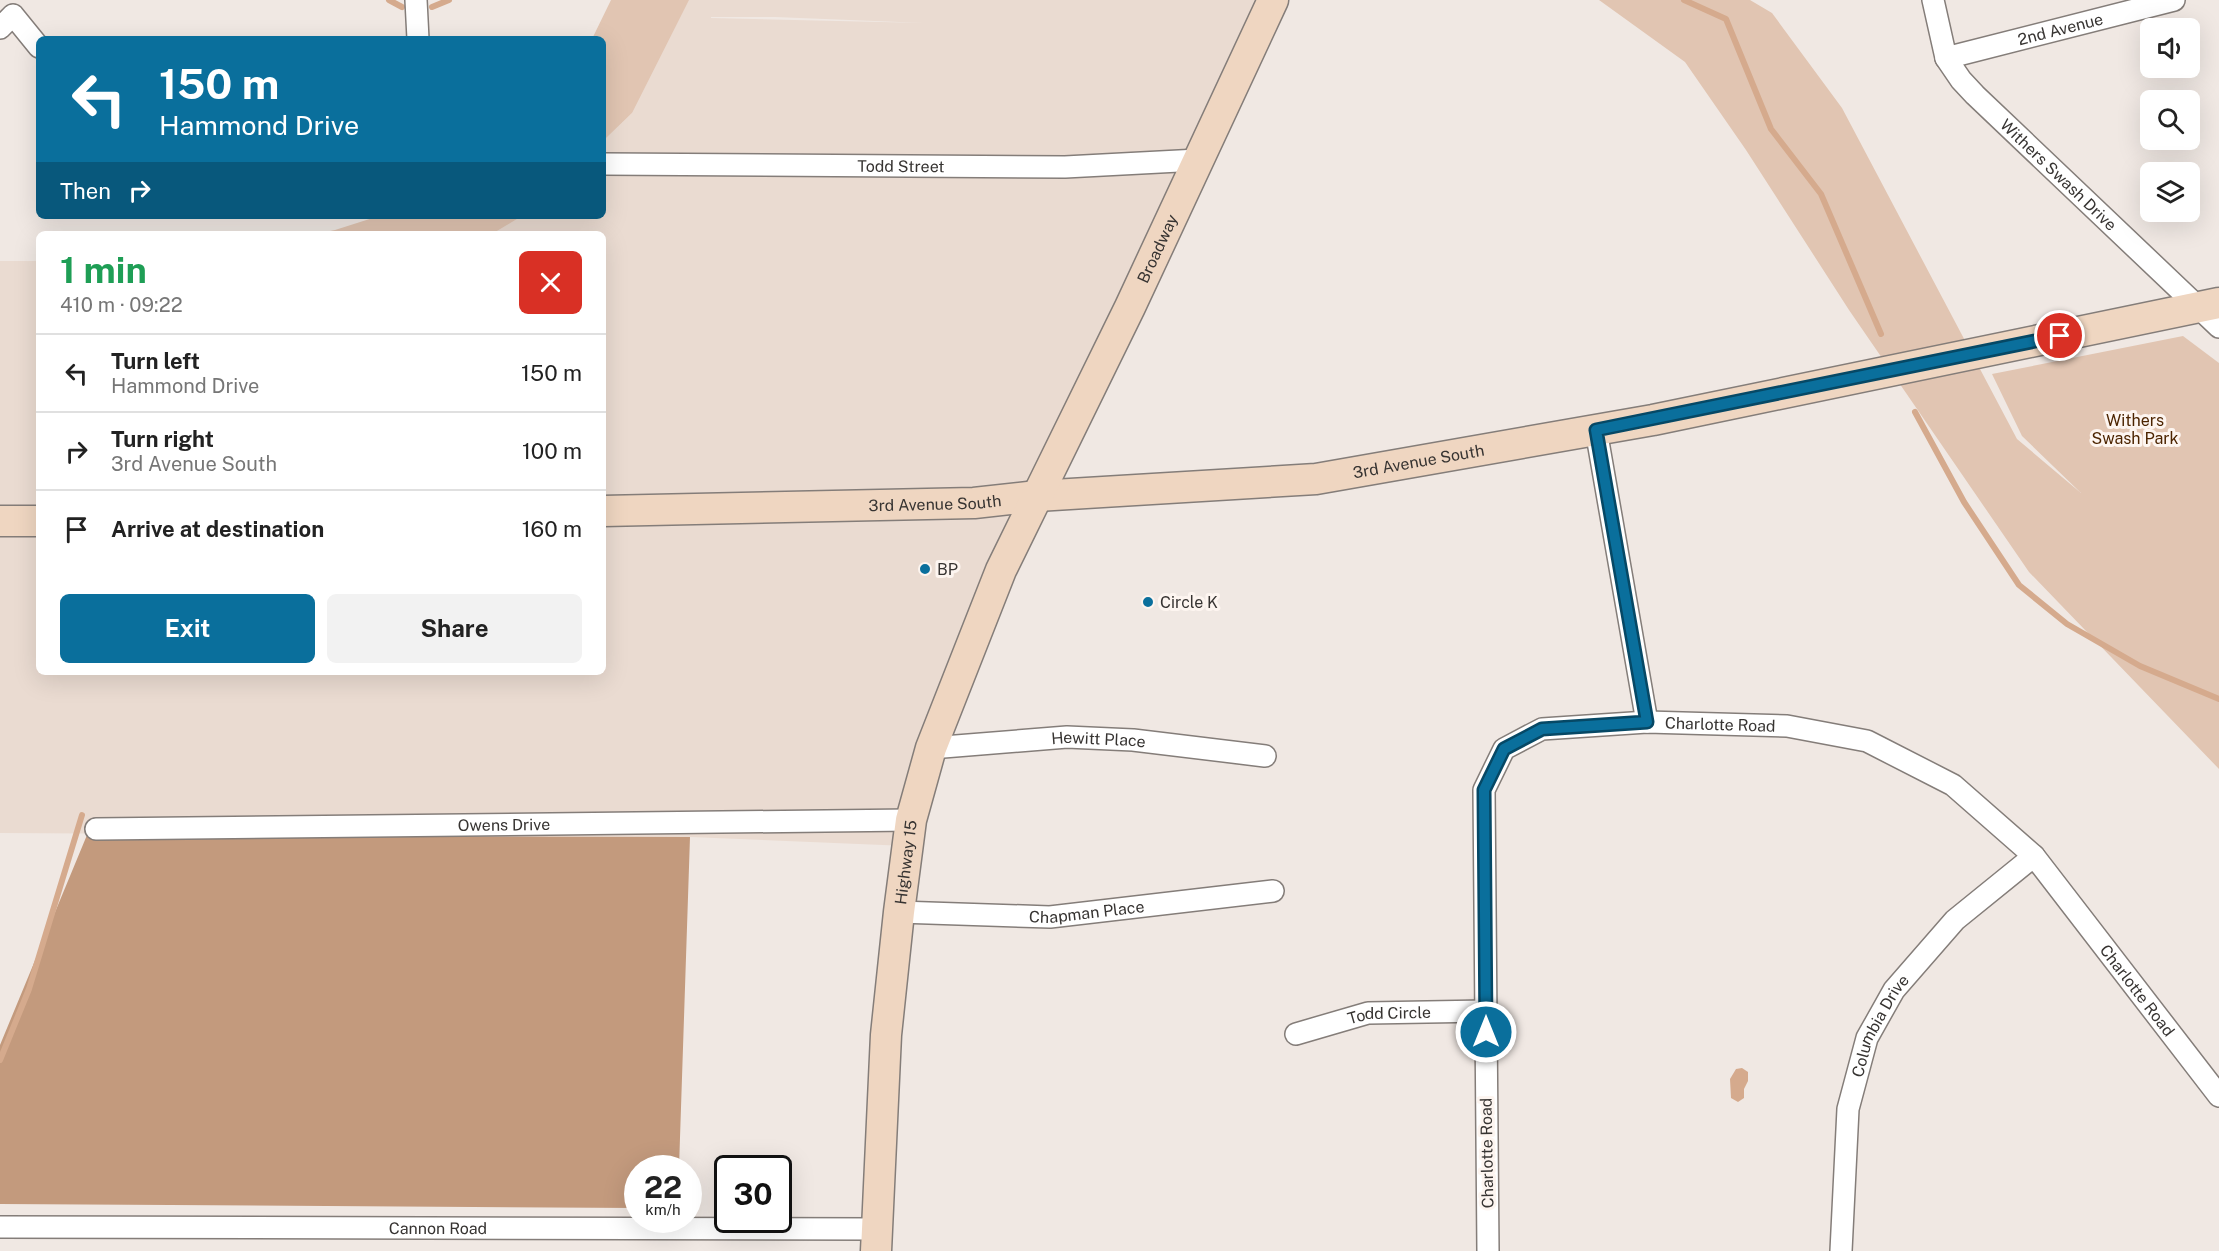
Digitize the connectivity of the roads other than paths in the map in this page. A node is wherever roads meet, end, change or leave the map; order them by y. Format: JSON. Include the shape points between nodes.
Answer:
{"nodes":[{"id":1,"x":416,"y":0,"type":"edge"},
{"id":2,"x":1273,"y":0,"type":"edge"},
{"id":3,"x":1933,"y":0,"type":"edge"},
{"id":4,"x":2174,"y":0,"type":"edge"},
{"id":5,"x":0,"y":28,"type":"edge"},
{"id":6,"x":418,"y":36,"type":"edge"},
{"id":7,"x":36,"y":43,"type":"edge"},
{"id":8,"x":1946,"y":58,"type":"junction"},
{"id":9,"x":1198,"y":160,"type":"junction"},
{"id":10,"x":606,"y":164,"type":"edge"},
{"id":11,"x":2212,"y":313,"type":"edge"},
{"id":12,"x":1596,"y":430,"type":"junction"},
{"id":13,"x":1037,"y":496,"type":"junction"},
{"id":14,"x":606,"y":511,"type":"edge"},
{"id":15,"x":0,"y":521,"type":"edge"},
{"id":16,"x":36,"y":521,"type":"edge"},
{"id":17,"x":1647,"y":722,"type":"junction"},
{"id":18,"x":930,"y":748,"type":"junction"},
{"id":19,"x":1264,"y":756,"type":"dead end"},
{"id":20,"x":911,"y":820,"type":"junction"},
{"id":21,"x":96,"y":829,"type":"dead end"},
{"id":22,"x":2034,"y":856,"type":"junction"},
{"id":23,"x":1273,"y":891,"type":"dead end"},
{"id":24,"x":899,"y":912,"type":"junction"},
{"id":25,"x":1486,"y":1011,"type":"junction"},
{"id":26,"x":1296,"y":1034,"type":"dead end"},
{"id":27,"x":2219,"y":1096,"type":"edge"},
{"id":28,"x":0,"y":1227,"type":"edge"},
{"id":29,"x":877,"y":1240,"type":"edge"},
{"id":30,"x":1488,"y":1251,"type":"edge"},
{"id":31,"x":1841,"y":1251,"type":"edge"}],
"edges":[{"from":1,"to":6,"type":"street"},
{"from":2,"to":9,"type":"main road","name":"Broadway"},
{"from":3,"to":8,"type":"street","name":"Withers Swash Drive"},
{"from":4,"to":8,"type":"street","name":"2nd Avenue"},
{"from":5,"to":7,"type":"street","via":[[13,15]]},
{"from":8,"to":11,"type":"street","name":"Withers Swash Drive","via":[[1975,95]]},
{"from":9,"to":10,"type":"street","name":"Todd Street","via":[[1065,167]]},
{"from":9,"to":13,"type":"main road","name":"Broadway"},
{"from":11,"to":12,"type":"main road","name":"3rd Avenue South"},
{"from":12,"to":13,"type":"main road","name":"3rd Avenue South","via":[[1316,479]]},
{"from":12,"to":17,"type":"street"},
{"from":13,"to":14,"type":"main road","name":"3rd Avenue South","via":[[974,503]]},
{"from":13,"to":18,"type":"main road","name":"Highway 15","via":[[1001,570]]},
{"from":15,"to":16,"type":"main road"},
{"from":17,"to":22,"type":"street","name":"Charlotte Road","via":[[1787,726],[1867,741],[1953,785]]},
{"from":17,"to":25,"type":"street","name":"Charlotte Road","via":[[1542,729],[1504,749],[1484,790]]},
{"from":18,"to":19,"type":"street","name":"Hewitt Place","via":[[1067,737],[1132,740]]},
{"from":18,"to":20,"type":"main road","name":"Highway 15"},
{"from":20,"to":21,"type":"street","name":"Owens Drive"},
{"from":20,"to":24,"type":"main road","name":"Highway 15"},
{"from":22,"to":27,"type":"street","name":"Charlotte Road"},
{"from":22,"to":31,"type":"street","name":"Columbia Drive","via":[[1955,920],[1894,990],[1867,1038],[1848,1109]]},
{"from":23,"to":24,"type":"street","name":"Chapman Place","via":[[1050,917]]},
{"from":24,"to":29,"type":"main road","name":"Highway 15","via":[[886,1035]]},
{"from":25,"to":26,"type":"street","name":"Todd Circle","via":[[1368,1013]]},
{"from":25,"to":30,"type":"street","name":"Charlotte Road"},
{"from":28,"to":29,"type":"street","name":"Cannon Road"}]}
